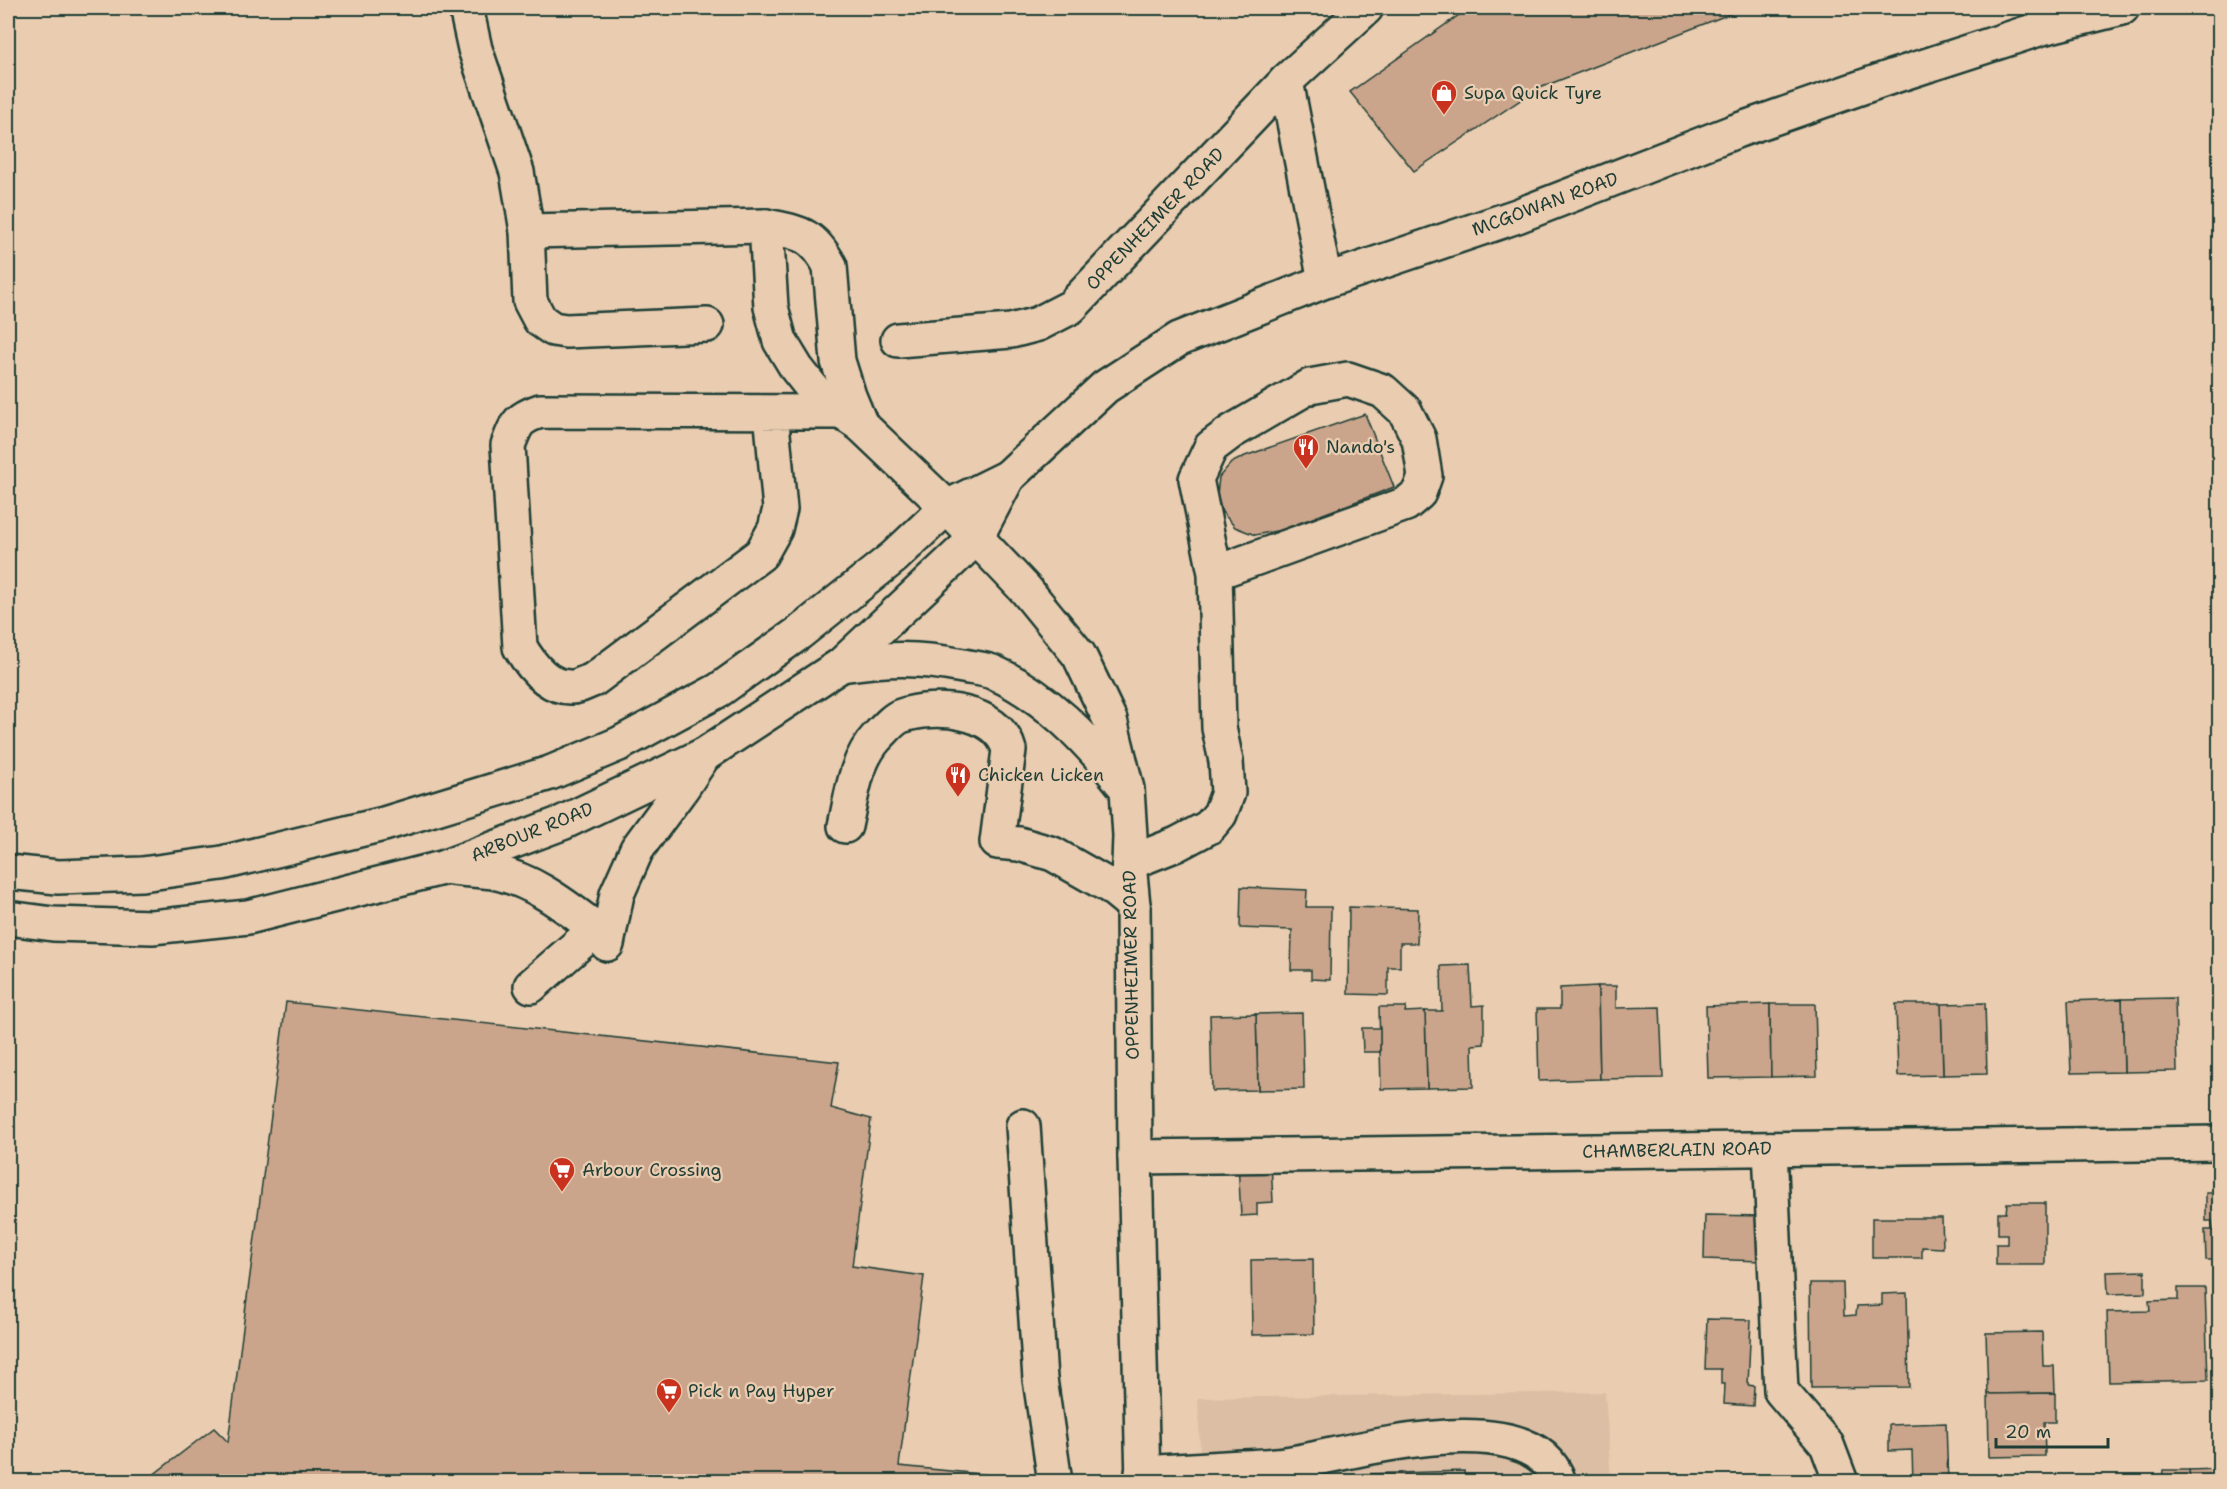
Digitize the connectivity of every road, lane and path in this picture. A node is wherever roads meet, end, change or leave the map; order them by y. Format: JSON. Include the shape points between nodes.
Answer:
{"nodes":[{"id":1,"x":466,"y":8,"type":"edge"},
{"id":2,"x":2122,"y":8,"type":"edge"},
{"id":3,"x":1362,"y":9,"type":"edge"},
{"id":4,"x":1286,"y":81,"type":"junction"},
{"id":5,"x":766,"y":226,"type":"junction"},
{"id":6,"x":527,"y":231,"type":"junction"},
{"id":7,"x":1326,"y":281,"type":"junction"},
{"id":8,"x":707,"y":325,"type":"dead end"},
{"id":9,"x":898,"y":340,"type":"dead end"},
{"id":10,"x":771,"y":412,"type":"junction"},
{"id":11,"x":851,"y":418,"type":"junction"},
{"id":12,"x":1008,"y":477,"type":"junction"},
{"id":13,"x":948,"y":507,"type":"junction"},
{"id":14,"x":976,"y":538,"type":"junction"},
{"id":15,"x":1215,"y":573,"type":"junction"},
{"id":16,"x":841,"y":665,"type":"junction"},
{"id":17,"x":704,"y":755,"type":"junction"},
{"id":18,"x":1127,"y":789,"type":"junction"},
{"id":19,"x":845,"y":826,"type":"dead end"},
{"id":20,"x":1129,"y":863,"type":"junction"},
{"id":21,"x":442,"y":868,"type":"junction"},
{"id":22,"x":8,"y":872,"type":"edge"},
{"id":23,"x":1133,"y":905,"type":"junction"},
{"id":24,"x":8,"y":918,"type":"edge"},
{"id":25,"x":597,"y":932,"type":"junction"},
{"id":26,"x":531,"y":986,"type":"dead end"},
{"id":27,"x":1023,"y":1126,"type":"dead end"},
{"id":28,"x":2220,"y":1143,"type":"edge"},
{"id":29,"x":1770,"y":1149,"type":"junction"},
{"id":30,"x":1135,"y":1157,"type":"junction"},
{"id":31,"x":1291,"y":1473,"type":"edge"},
{"id":32,"x":1143,"y":1477,"type":"edge"},
{"id":33,"x":1055,"y":1482,"type":"edge"},
{"id":34,"x":1559,"y":1482,"type":"edge"},
{"id":35,"x":1841,"y":1482,"type":"edge"}],
"edges":[{"from":1,"to":6,"type":"street","via":[[475,49],[517,172]]},
{"from":2,"to":7,"type":"street","name":"MCGOWAN ROAD","via":[[2042,28],[1880,81],[1736,131],[1517,216]]},
{"from":3,"to":4,"type":"street","name":"OPPENHEIMER ROAD"},
{"from":4,"to":7,"type":"street"},
{"from":4,"to":9,"type":"street","name":"OPPENHEIMER ROAD","via":[[1071,307],[1038,324],[1011,331]]},
{"from":5,"to":6,"type":"street"},
{"from":5,"to":11,"type":"street","name":"OPPENHEIMER ROAD","via":[[771,307],[780,341],[820,398]]},
{"from":5,"to":11,"type":"street","via":[[809,238],[830,266],[838,362],[849,396]]},
{"from":6,"to":8,"type":"street","via":[[530,301],[540,320],[553,329],[566,332]]},
{"from":7,"to":12,"type":"street","name":"MCGOWAN ROAD","via":[[1179,339],[1105,387]]},
{"from":10,"to":10,"type":"street","via":[[540,411],[518,422],[508,445],[520,647],[542,675],[571,688],[593,680],[761,554],[775,529],[780,509]]},
{"from":10,"to":11,"type":"street"},
{"from":11,"to":13,"type":"street","name":"OPPENHEIMER ROAD"},
{"from":12,"to":13,"type":"street","name":"MCGOWAN ROAD"},
{"from":12,"to":14,"type":"street","name":"MCGOWAN ROAD"},
{"from":13,"to":14,"type":"street","name":"OPPENHEIMER ROAD"},
{"from":13,"to":22,"type":"street","via":[[894,557],[808,626],[719,690],[619,744],[550,773],[384,824],[222,863],[142,874],[58,877]]},
{"from":14,"to":16,"type":"street","name":"ARBOUR ROAD"},
{"from":14,"to":18,"type":"street","name":"OPPENHEIMER ROAD","via":[[1026,590],[1079,656],[1110,720]]},
{"from":15,"to":15,"type":"street","via":[[1196,479],[1211,447],[1310,386],[1348,379],[1383,391],[1405,411],[1419,439],[1425,476],[1419,493],[1406,504]]},
{"from":15,"to":20,"type":"street","via":[[1219,728],[1228,793],[1220,814],[1209,827]]},
{"from":16,"to":17,"type":"street","name":"ARBOUR ROAD"},
{"from":16,"to":18,"type":"street","via":[[882,658],[927,659],[993,672],[1048,705],[1096,750]]},
{"from":17,"to":21,"type":"street","name":"ARBOUR ROAD","via":[[562,823]]},
{"from":17,"to":25,"type":"street","via":[[637,849]]},
{"from":18,"to":20,"type":"street","name":"OPPENHEIMER ROAD"},
{"from":19,"to":23,"type":"street","via":[[858,766],[876,738],[899,716],[926,710],[964,713],[997,731],[1009,750],[998,842],[1053,854],[1111,887]]},
{"from":20,"to":23,"type":"street","name":"OPPENHEIMER ROAD"},
{"from":21,"to":24,"type":"street","name":"ARBOUR ROAD","via":[[248,917],[152,927],[53,924]]},
{"from":21,"to":25,"type":"street","via":[[494,873],[526,883],[555,898]]},
{"from":23,"to":30,"type":"street","name":"OPPENHEIMER ROAD"},
{"from":25,"to":26,"type":"street"},
{"from":27,"to":33,"type":"street","via":[[1040,1379]]},
{"from":28,"to":29,"type":"street","name":"CHAMBERLAIN ROAD"},
{"from":29,"to":30,"type":"street","name":"CHAMBERLAIN ROAD"},
{"from":29,"to":35,"type":"street","via":[[1781,1391],[1827,1445]]},
{"from":30,"to":32,"type":"street","name":"OPPENHEIMER ROAD"},
{"from":31,"to":32,"type":"street"},
{"from":31,"to":34,"type":"street","via":[[1409,1440],[1490,1436],[1528,1447],[1545,1460]]}]}
